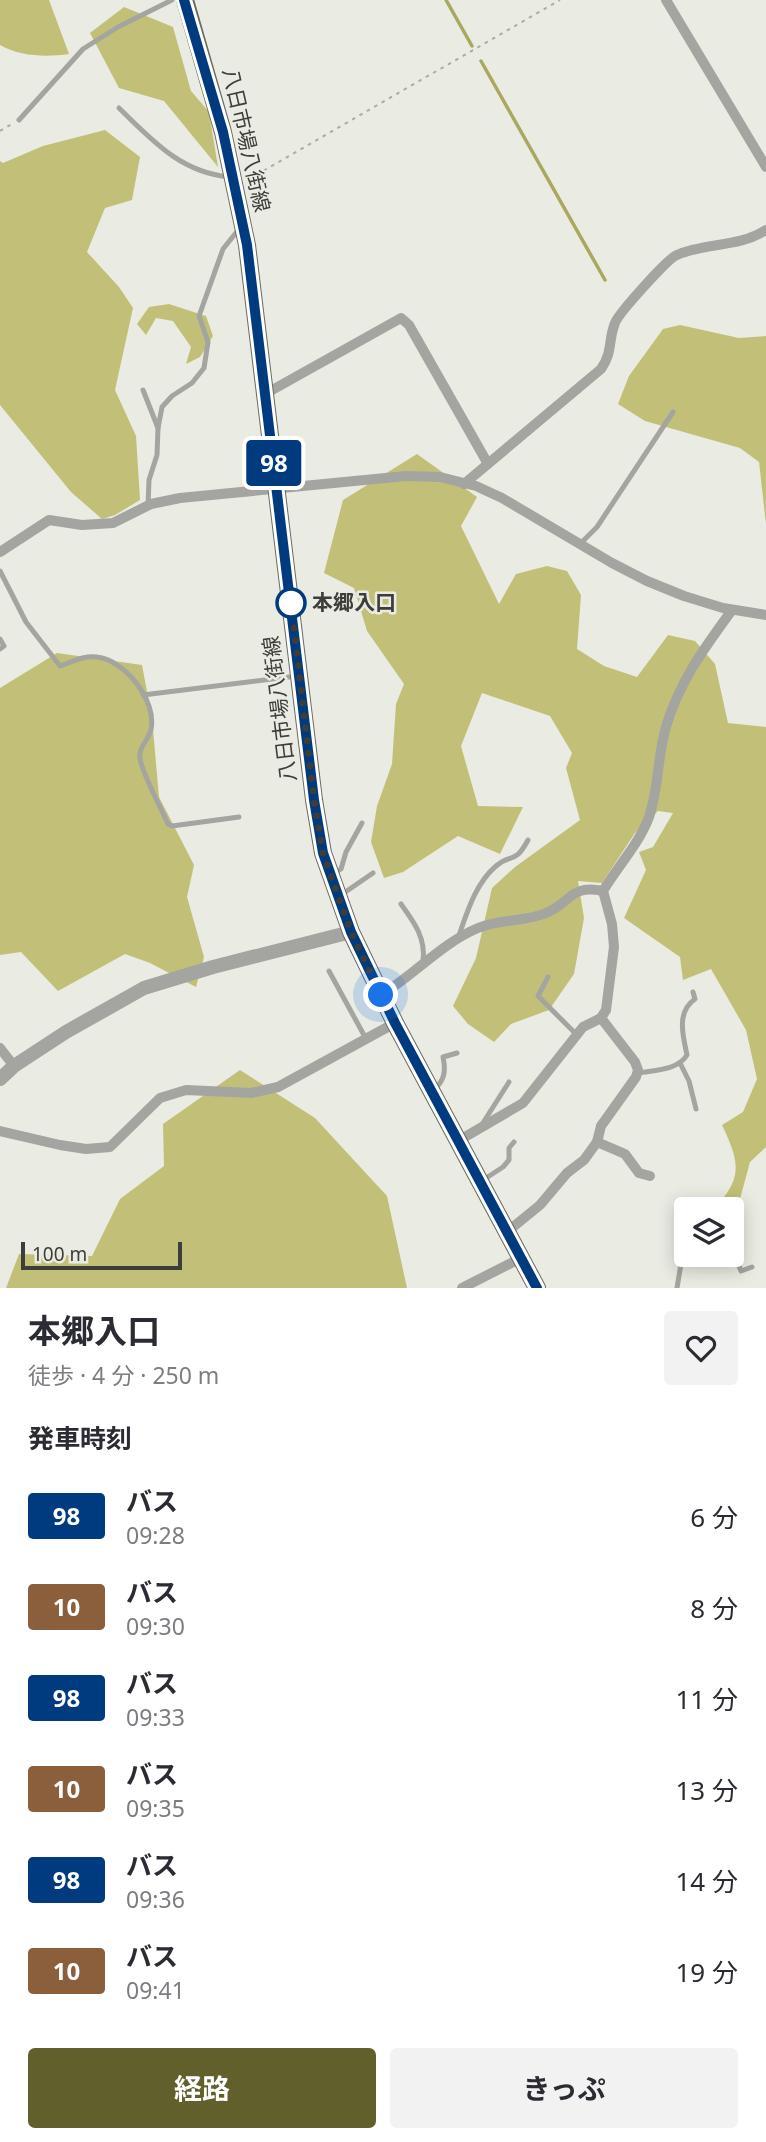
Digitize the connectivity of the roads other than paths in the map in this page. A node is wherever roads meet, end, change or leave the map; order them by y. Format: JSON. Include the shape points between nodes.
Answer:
{"nodes":[{"id":1,"x":172,"y":0,"type":"edge"},
{"id":2,"x":184,"y":0,"type":"edge"},
{"id":3,"x":666,"y":0,"type":"edge"},
{"id":4,"x":119,"y":108,"type":"dead end"},
{"id":5,"x":19,"y":120,"type":"road end"},
{"id":6,"x":766,"y":167,"type":"edge"},
{"id":7,"x":234,"y":181,"type":"junction"},
{"id":8,"x":243,"y":225,"type":"junction"},
{"id":9,"x":766,"y":230,"type":"edge"},
{"id":10,"x":143,"y":390,"type":"dead end"},
{"id":11,"x":265,"y":394,"type":"junction"},
{"id":12,"x":673,"y":412,"type":"dead end"},
{"id":13,"x":158,"y":428,"type":"junction"},
{"id":14,"x":488,"y":464,"type":"junction"},
{"id":15,"x":464,"y":484,"type":"junction"},
{"id":16,"x":277,"y":489,"type":"junction"},
{"id":17,"x":148,"y":506,"type":"junction"},
{"id":18,"x":580,"y":544,"type":"junction"},
{"id":19,"x":0,"y":552,"type":"edge"},
{"id":20,"x":0,"y":571,"type":"edge"},
{"id":21,"x":732,"y":610,"type":"junction"},
{"id":22,"x":766,"y":615,"type":"edge"},
{"id":23,"x":0,"y":639,"type":"edge"},
{"id":24,"x":0,"y":649,"type":"edge"},
{"id":25,"x":299,"y":676,"type":"junction"},
{"id":26,"x":144,"y":695,"type":"junction"},
{"id":27,"x":239,"y":817,"type":"dead end"},
{"id":28,"x":362,"y":823,"type":"dead end"},
{"id":29,"x":528,"y":840,"type":"dead end"},
{"id":30,"x":373,"y":873,"type":"dead end"},
{"id":31,"x":331,"y":875,"type":"junction"},
{"id":32,"x":603,"y":891,"type":"junction"},
{"id":33,"x":338,"y":897,"type":"junction"},
{"id":34,"x":401,"y":904,"type":"dead end"},
{"id":35,"x":351,"y":932,"type":"junction"},
{"id":36,"x":457,"y":939,"type":"junction"},
{"id":37,"x":422,"y":966,"type":"junction"},
{"id":38,"x":329,"y":971,"type":"dead end"},
{"id":39,"x":548,"y":976,"type":"dead end"},
{"id":40,"x":693,"y":992,"type":"dead end"},
{"id":41,"x":381,"y":995,"type":"junction"},
{"id":42,"x":601,"y":1018,"type":"junction"},
{"id":43,"x":395,"y":1023,"type":"junction"},
{"id":44,"x":576,"y":1035,"type":"junction"},
{"id":45,"x":365,"y":1037,"type":"junction"},
{"id":46,"x":0,"y":1048,"type":"edge"},
{"id":47,"x":457,"y":1053,"type":"dead end"},
{"id":48,"x":680,"y":1063,"type":"junction"},
{"id":49,"x":14,"y":1066,"type":"junction"},
{"id":50,"x":638,"y":1073,"type":"junction"},
{"id":51,"x":0,"y":1079,"type":"edge"},
{"id":52,"x":509,"y":1082,"type":"dead end"},
{"id":53,"x":432,"y":1092,"type":"junction"},
{"id":54,"x":696,"y":1109,"type":"dead end"},
{"id":55,"x":480,"y":1127,"type":"junction"},
{"id":56,"x":0,"y":1131,"type":"edge"},
{"id":57,"x":458,"y":1141,"type":"junction"},
{"id":58,"x":514,"y":1142,"type":"dead end"},
{"id":59,"x":597,"y":1142,"type":"junction"},
{"id":60,"x":650,"y":1176,"type":"dead end"},
{"id":61,"x":480,"y":1182,"type":"junction"},
{"id":62,"x":507,"y":1232,"type":"junction"},
{"id":63,"x":520,"y":1258,"type":"junction"},
{"id":64,"x":680,"y":1267,"type":"edge"},
{"id":65,"x":739,"y":1267,"type":"edge"},
{"id":66,"x":752,"y":1267,"type":"dead end"},
{"id":67,"x":462,"y":1288,"type":"edge"},
{"id":68,"x":537,"y":1288,"type":"edge"},
{"id":69,"x":677,"y":1288,"type":"edge"}],
"edges":[{"from":1,"to":5,"type":"lane","via":[[83,49]]},
{"from":2,"to":7,"type":"main road","name":"八日市場八街線"},
{"from":3,"to":6,"type":"street"},
{"from":4,"to":7,"type":"lane","via":[[156,145],[186,166]]},
{"from":7,"to":8,"type":"main road","name":"八日市場八街線"},
{"from":8,"to":11,"type":"main road","name":"八日市場八街線"},
{"from":8,"to":13,"type":"lane","via":[[223,249],[199,316],[208,342],[204,368],[162,407]]},
{"from":9,"to":14,"type":"street","via":[[736,243],[676,255],[662,266],[615,322],[609,358],[601,369]]},
{"from":10,"to":13,"type":"lane"},
{"from":11,"to":14,"type":"street","via":[[401,318]]},
{"from":11,"to":16,"type":"main road","name":"八日市場八街線"},
{"from":12,"to":18,"type":"lane","via":[[597,527]]},
{"from":13,"to":17,"type":"lane"},
{"from":14,"to":15,"type":"street"},
{"from":15,"to":16,"type":"street","via":[[440,477],[406,476]]},
{"from":15,"to":18,"type":"street","via":[[502,498]]},
{"from":16,"to":17,"type":"street","via":[[180,498]]},
{"from":16,"to":25,"type":"main road","name":"八日市場八街線"},
{"from":17,"to":19,"type":"street","via":[[113,523],[82,526],[48,520]]},
{"from":18,"to":21,"type":"street","via":[[647,581]]},
{"from":20,"to":26,"type":"lane","via":[[26,622],[60,666],[101,657],[135,680]]},
{"from":21,"to":22,"type":"street"},
{"from":21,"to":32,"type":"street","via":[[692,665],[675,701],[656,768],[649,817]]},
{"from":23,"to":24,"type":"lane","via":[[4,646]]},
{"from":25,"to":26,"type":"lane"},
{"from":25,"to":31,"type":"main road","name":"八日市場八街線","via":[[318,830]]},
{"from":26,"to":27,"type":"lane","via":[[151,726],[140,759],[168,824]]},
{"from":28,"to":31,"type":"lane","via":[[341,869]]},
{"from":29,"to":36,"type":"lane","via":[[519,856],[495,866],[475,892]]},
{"from":30,"to":33,"type":"lane"},
{"from":31,"to":33,"type":"main road","name":"八日市場八街線"},
{"from":32,"to":36,"type":"street","via":[[588,888],[547,913],[479,927]]},
{"from":32,"to":42,"type":"street","via":[[614,947],[608,1002]]},
{"from":33,"to":35,"type":"main road","name":"八日市場八街線"},
{"from":34,"to":37,"type":"lane","via":[[422,940]]},
{"from":35,"to":41,"type":"main road","name":"八日市場八街線"},
{"from":35,"to":49,"type":"street","via":[[158,982]]},
{"from":36,"to":37,"type":"street"},
{"from":37,"to":41,"type":"street"},
{"from":38,"to":45,"type":"lane"},
{"from":39,"to":44,"type":"lane","via":[[537,996]]},
{"from":40,"to":48,"type":"lane","via":[[695,999],[681,1023],[687,1055]]},
{"from":41,"to":43,"type":"main road","name":"八日市場八街線"},
{"from":42,"to":44,"type":"street"},
{"from":42,"to":50,"type":"street","via":[[635,1062]]},
{"from":43,"to":45,"type":"street"},
{"from":43,"to":53,"type":"main road","name":"八日市場八街線"},
{"from":44,"to":55,"type":"street","via":[[523,1103]]},
{"from":45,"to":56,"type":"street","via":[[265,1091],[186,1090],[160,1098],[110,1147],[86,1149]]},
{"from":46,"to":49,"type":"street"},
{"from":47,"to":53,"type":"lane","via":[[443,1057],[442,1081]]},
{"from":48,"to":50,"type":"lane"},
{"from":48,"to":54,"type":"lane"},
{"from":49,"to":51,"type":"street"},
{"from":50,"to":59,"type":"street","via":[[601,1126]]},
{"from":52,"to":55,"type":"lane"},
{"from":53,"to":57,"type":"main road","name":"八日市場八街線"},
{"from":55,"to":57,"type":"street"},
{"from":57,"to":61,"type":"main road","name":"八日市場八街線"},
{"from":58,"to":61,"type":"lane","via":[[509,1160]]},
{"from":59,"to":60,"type":"street","via":[[625,1154],[639,1173]]},
{"from":59,"to":62,"type":"street","via":[[540,1205]]},
{"from":61,"to":62,"type":"main road","name":"八日市場八街線"},
{"from":62,"to":63,"type":"main road","name":"八日市場八街線"},
{"from":63,"to":67,"type":"street"},
{"from":63,"to":68,"type":"main road","name":"八日市場八街線"},
{"from":64,"to":69,"type":"lane"},
{"from":65,"to":66,"type":"lane","via":[[741,1271]]}]}
